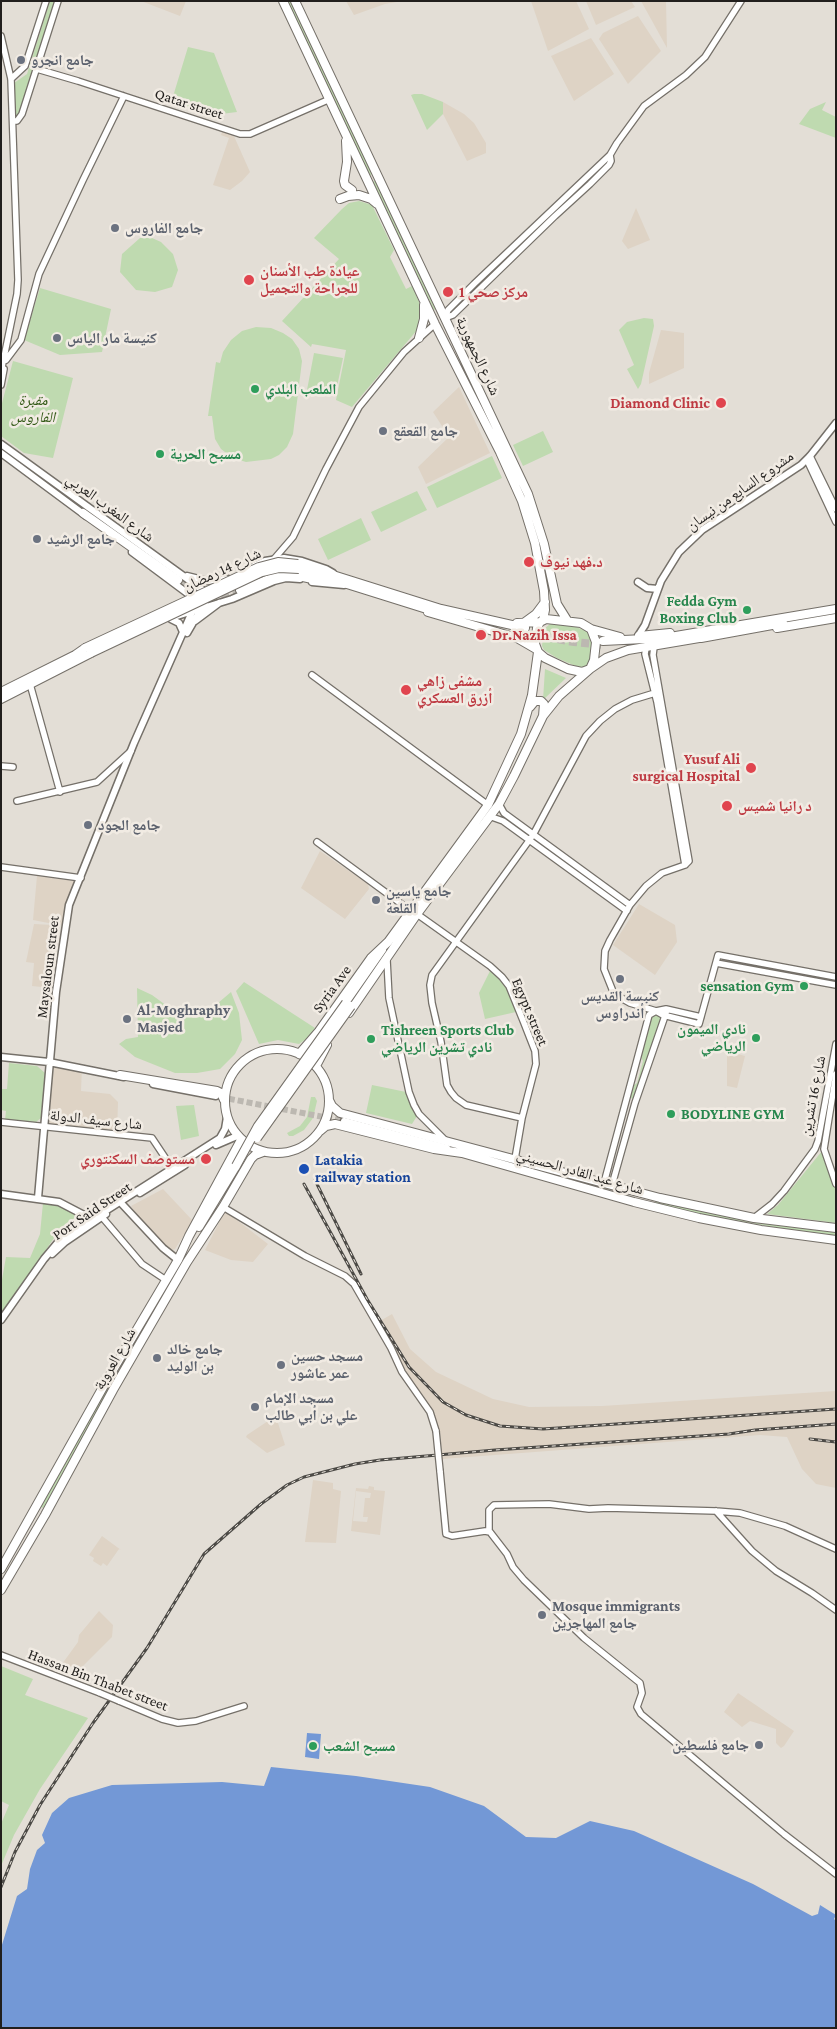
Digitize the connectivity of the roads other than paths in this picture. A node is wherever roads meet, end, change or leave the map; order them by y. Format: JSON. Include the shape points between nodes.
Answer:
{"nodes":[{"id":1,"x":46,"y":1,"type":"edge"},
{"id":2,"x":58,"y":1,"type":"edge"},
{"id":3,"x":283,"y":1,"type":"edge"},
{"id":4,"x":295,"y":1,"type":"edge"},
{"id":5,"x":741,"y":1,"type":"edge"},
{"id":6,"x":1,"y":36,"type":"edge"},
{"id":7,"x":28,"y":57,"type":"junction"},
{"id":8,"x":39,"y":62,"type":"junction"},
{"id":9,"x":37,"y":69,"type":"junction"},
{"id":10,"x":11,"y":79,"type":"junction"},
{"id":11,"x":124,"y":96,"type":"junction"},
{"id":12,"x":330,"y":99,"type":"junction"},
{"id":13,"x":13,"y":121,"type":"junction"},
{"id":14,"x":345,"y":134,"type":"junction"},
{"id":15,"x":352,"y":190,"type":"dead end"},
{"id":16,"x":340,"y":199,"type":"dead end"},
{"id":17,"x":380,"y":207,"type":"junction"},
{"id":18,"x":423,"y":298,"type":"junction"},
{"id":19,"x":445,"y":318,"type":"junction"},
{"id":20,"x":435,"y":324,"type":"junction"},
{"id":21,"x":418,"y":338,"type":"junction"},
{"id":22,"x":1,"y":372,"type":"edge"},
{"id":23,"x":1,"y":384,"type":"edge"},
{"id":24,"x":836,"y":423,"type":"edge"},
{"id":25,"x":1,"y":444,"type":"edge"},
{"id":26,"x":1,"y":452,"type":"edge"},
{"id":27,"x":808,"y":458,"type":"junction"},
{"id":28,"x":836,"y":509,"type":"edge"},
{"id":29,"x":83,"y":513,"type":"junction"},
{"id":30,"x":836,"y":522,"type":"edge"},
{"id":31,"x":274,"y":558,"type":"junction"},
{"id":32,"x":170,"y":567,"type":"junction"},
{"id":33,"x":230,"y":579,"type":"junction"},
{"id":34,"x":336,"y":579,"type":"junction"},
{"id":35,"x":178,"y":580,"type":"tunnel mouth"},
{"id":36,"x":638,"y":582,"type":"dead end"},
{"id":37,"x":348,"y":585,"type":"junction"},
{"id":38,"x":182,"y":589,"type":"junction"},
{"id":39,"x":658,"y":589,"type":"junction"},
{"id":40,"x":240,"y":590,"type":"tunnel mouth"},
{"id":41,"x":204,"y":591,"type":"junction"},
{"id":42,"x":191,"y":596,"type":"junction"},
{"id":43,"x":232,"y":598,"type":"junction"},
{"id":44,"x":181,"y":602,"type":"junction"},
{"id":45,"x":221,"y":602,"type":"junction"},
{"id":46,"x":545,"y":602,"type":"junction"},
{"id":47,"x":835,"y":605,"type":"edge"},
{"id":48,"x":423,"y":606,"type":"junction"},
{"id":49,"x":202,"y":607,"type":"junction"},
{"id":50,"x":193,"y":610,"type":"junction"},
{"id":51,"x":835,"y":617,"type":"edge"},
{"id":52,"x":170,"y":619,"type":"junction"},
{"id":53,"x":566,"y":620,"type":"junction"},
{"id":54,"x":541,"y":621,"type":"junction"},
{"id":55,"x":192,"y":623,"type":"junction"},
{"id":56,"x":523,"y":628,"type":"junction"},
{"id":57,"x":591,"y":630,"type":"junction"},
{"id":58,"x":183,"y":632,"type":"junction"},
{"id":59,"x":694,"y":634,"type":"junction"},
{"id":60,"x":638,"y":636,"type":"junction"},
{"id":61,"x":705,"y":638,"type":"junction"},
{"id":62,"x":525,"y":642,"type":"junction"},
{"id":63,"x":650,"y":647,"type":"junction"},
{"id":64,"x":537,"y":650,"type":"junction"},
{"id":65,"x":77,"y":658,"type":"junction"},
{"id":66,"x":536,"y":669,"type":"junction"},
{"id":67,"x":590,"y":669,"type":"junction"},
{"id":68,"x":312,"y":674,"type":"dead end"},
{"id":69,"x":30,"y":684,"type":"junction"},
{"id":70,"x":1,"y":692,"type":"edge"},
{"id":71,"x":655,"y":693,"type":"junction"},
{"id":72,"x":1,"y":699,"type":"edge"},
{"id":73,"x":529,"y":709,"type":"junction"},
{"id":74,"x":543,"y":716,"type":"junction"},
{"id":75,"x":131,"y":750,"type":"junction"},
{"id":76,"x":1,"y":766,"type":"edge"},
{"id":77,"x":13,"y":767,"type":"dead end"},
{"id":78,"x":60,"y":792,"type":"junction"},
{"id":79,"x":17,"y":801,"type":"dead end"},
{"id":80,"x":488,"y":804,"type":"junction"},
{"id":81,"x":498,"y":804,"type":"junction"},
{"id":82,"x":490,"y":816,"type":"junction"},
{"id":83,"x":532,"y":837,"type":"junction"},
{"id":84,"x":317,"y":842,"type":"dead end"},
{"id":85,"x":685,"y":865,"type":"junction"},
{"id":86,"x":1,"y":866,"type":"edge"},
{"id":87,"x":81,"y":878,"type":"junction"},
{"id":88,"x":629,"y":908,"type":"junction"},
{"id":89,"x":414,"y":912,"type":"junction"},
{"id":90,"x":455,"y":942,"type":"junction"},
{"id":91,"x":392,"y":943,"type":"junction"},
{"id":92,"x":387,"y":959,"type":"junction"},
{"id":93,"x":716,"y":963,"type":"junction"},
{"id":94,"x":801,"y":970,"type":"junction"},
{"id":95,"x":836,"y":978,"type":"edge"},
{"id":96,"x":802,"y":980,"type":"junction"},
{"id":97,"x":836,"y":985,"type":"edge"},
{"id":98,"x":349,"y":1004,"type":"joint"},
{"id":99,"x":668,"y":1009,"type":"junction"},
{"id":100,"x":656,"y":1011,"type":"junction"},
{"id":101,"x":665,"y":1016,"type":"junction"},
{"id":102,"x":700,"y":1021,"type":"junction"},
{"id":103,"x":836,"y":1044,"type":"edge"},
{"id":104,"x":299,"y":1054,"type":"junction"},
{"id":105,"x":1,"y":1057,"type":"edge"},
{"id":106,"x":49,"y":1062,"type":"junction"},
{"id":107,"x":316,"y":1066,"type":"junction"},
{"id":108,"x":834,"y":1074,"type":"edge"},
{"id":109,"x":120,"y":1075,"type":"junction"},
{"id":110,"x":216,"y":1096,"type":"tunnel mouth"},
{"id":111,"x":224,"y":1100,"type":"junction"},
{"id":112,"x":330,"y":1100,"type":"junction"},
{"id":113,"x":340,"y":1113,"type":"junction"},
{"id":114,"x":227,"y":1117,"type":"junction"},
{"id":115,"x":522,"y":1118,"type":"junction"},
{"id":116,"x":344,"y":1121,"type":"tunnel mouth"},
{"id":117,"x":1,"y":1122,"type":"edge"},
{"id":118,"x":336,"y":1124,"type":"junction"},
{"id":119,"x":44,"y":1127,"type":"junction"},
{"id":120,"x":320,"y":1131,"type":"junction"},
{"id":121,"x":239,"y":1138,"type":"junction"},
{"id":122,"x":447,"y":1141,"type":"junction"},
{"id":123,"x":263,"y":1152,"type":"junction"},
{"id":124,"x":462,"y":1153,"type":"junction"},
{"id":125,"x":515,"y":1159,"type":"junction"},
{"id":126,"x":238,"y":1167,"type":"junction"},
{"id":127,"x":172,"y":1168,"type":"junction"},
{"id":128,"x":608,"y":1184,"type":"junction"},
{"id":129,"x":836,"y":1184,"type":"edge"},
{"id":130,"x":637,"y":1192,"type":"junction"},
{"id":131,"x":1,"y":1194,"type":"edge"},
{"id":132,"x":651,"y":1195,"type":"junction"},
{"id":133,"x":38,"y":1198,"type":"junction"},
{"id":134,"x":634,"y":1202,"type":"junction"},
{"id":135,"x":122,"y":1204,"type":"junction"},
{"id":136,"x":648,"y":1205,"type":"junction"},
{"id":137,"x":223,"y":1207,"type":"junction"},
{"id":138,"x":94,"y":1217,"type":"junction"},
{"id":139,"x":102,"y":1217,"type":"junction"},
{"id":140,"x":754,"y":1218,"type":"junction"},
{"id":141,"x":836,"y":1228,"type":"edge"},
{"id":142,"x":836,"y":1240,"type":"edge"},
{"id":143,"x":178,"y":1260,"type":"junction"},
{"id":144,"x":187,"y":1262,"type":"junction"},
{"id":145,"x":40,"y":1264,"type":"junction"},
{"id":146,"x":166,"y":1280,"type":"junction"},
{"id":147,"x":1,"y":1320,"type":"edge"},
{"id":148,"x":106,"y":1380,"type":"junction"},
{"id":149,"x":116,"y":1385,"type":"junction"},
{"id":150,"x":716,"y":1510,"type":"junction"},
{"id":151,"x":34,"y":1511,"type":"junction"},
{"id":152,"x":45,"y":1515,"type":"junction"},
{"id":153,"x":489,"y":1531,"type":"junction"},
{"id":154,"x":836,"y":1549,"type":"edge"},
{"id":155,"x":1,"y":1569,"type":"edge"},
{"id":156,"x":1,"y":1590,"type":"edge"},
{"id":157,"x":836,"y":1610,"type":"edge"},
{"id":158,"x":1,"y":1655,"type":"edge"},
{"id":159,"x":244,"y":1706,"type":"dead end"},
{"id":160,"x":836,"y":1874,"type":"edge"}],
"edges":[{"from":1,"to":7,"type":"street"},
{"from":2,"to":8,"type":"street"},
{"from":3,"to":12,"type":"main road","name":"شارع الجمهورية"},
{"from":4,"to":19,"type":"main road","name":"شارع الجمهورية"},
{"from":5,"to":19,"type":"street","via":[[705,57],[644,106],[617,143],[609,165],[453,315]]},
{"from":6,"to":10,"type":"street"},
{"from":7,"to":8,"type":"street"},
{"from":7,"to":10,"type":"street","via":[[21,71]]},
{"from":8,"to":9,"type":"street"},
{"from":9,"to":11,"type":"street","name":"Qatar street"},
{"from":9,"to":13,"type":"street","via":[[20,119]]},
{"from":10,"to":13,"type":"street"},
{"from":11,"to":12,"type":"street","name":"Qatar street","via":[[240,134],[250,134]]},
{"from":11,"to":23,"type":"street","via":[[39,274],[21,340],[7,358]]},
{"from":12,"to":14,"type":"main road","name":"شارع الجمهورية"},
{"from":13,"to":22,"type":"street","via":[[18,280]]},
{"from":14,"to":15,"type":"main road","via":[[344,181]]},
{"from":14,"to":17,"type":"main road","name":"شارع الجمهورية"},
{"from":16,"to":17,"type":"main road","via":[[363,196]]},
{"from":17,"to":18,"type":"main road","name":"شارع الجمهورية"},
{"from":18,"to":20,"type":"main road","name":"شارع الجمهورية"},
{"from":18,"to":21,"type":"main road","via":[[424,318]]},
{"from":19,"to":20,"type":"main road"},
{"from":19,"to":53,"type":"main road","name":"شارع الجمهورية","via":[[528,494],[544,544],[557,604]]},
{"from":20,"to":21,"type":"street"},
{"from":20,"to":46,"type":"main road","name":"شارع الجمهورية","via":[[522,501],[535,543]]},
{"from":21,"to":31,"type":"street","via":[[359,407],[293,537]]},
{"from":24,"to":27,"type":"main road","name":"مشروع السابع من نيسان"},
{"from":25,"to":32,"type":"main road","name":"شارع المغرب العربي"},
{"from":26,"to":29,"type":"main road","name":"شارع المغرب العربي"},
{"from":27,"to":28,"type":"street"},
{"from":27,"to":30,"type":"street"},
{"from":27,"to":39,"type":"main road","name":"مشروع السابع من نيسان","via":[[695,536],[676,556]]},
{"from":29,"to":35,"type":"main road"},
{"from":29,"to":38,"type":"main road","name":"شارع المغرب العربي"},
{"from":31,"to":33,"type":"main road"},
{"from":31,"to":34,"type":"main road","via":[[302,561],[326,569]]},
{"from":32,"to":33,"type":"main road","via":[[201,581]]},
{"from":32,"to":41,"type":"main road","name":"شارع المغرب العربي"},
{"from":33,"to":41,"type":"main road"},
{"from":33,"to":43,"type":"main road","via":[[225,590]]},
{"from":34,"to":37,"type":"main road","name":"شارع 14 رمضان"},
{"from":34,"to":40,"type":"main road","via":[[325,582],[280,575]]},
{"from":34,"to":48,"type":"main road","name":"شارع 14 رمضان"},
{"from":34,"to":65,"type":"main road","name":"شارع 14 رمضان","bridge":true,"via":[[278,562],[259,567]]},
{"from":36,"to":39,"type":"main road","via":[[647,588]]},
{"from":37,"to":43,"type":"main road","via":[[286,578]]},
{"from":37,"to":48,"type":"main road","name":"شارع 14 رمضان"},
{"from":38,"to":42,"type":"main road","name":"شارع المغرب العربي"},
{"from":38,"to":44,"type":"main road"},
{"from":39,"to":60,"type":"main road","name":"مشروع السابع من نيسان"},
{"from":41,"to":42,"type":"main road"},
{"from":41,"to":49,"type":"main road","name":"Maysaloun street","via":[[206,598]]},
{"from":42,"to":44,"type":"main road"},
{"from":42,"to":50,"type":"main road","via":[[195,603]]},
{"from":43,"to":45,"type":"main road"},
{"from":44,"to":65,"type":"main road","via":[[86,645]]},
{"from":45,"to":49,"type":"main road"},
{"from":45,"to":55,"type":"main road"},
{"from":46,"to":54,"type":"main road","name":"شارع الجمهورية"},
{"from":46,"to":56,"type":"main road"},
{"from":47,"to":59,"type":"main road"},
{"from":48,"to":56,"type":"main road","name":"شارع 14 رمضان"},
{"from":48,"to":62,"type":"main road","via":[[429,612]]},
{"from":49,"to":50,"type":"main road"},
{"from":49,"to":55,"type":"main road","name":"Maysaloun street"},
{"from":50,"to":52,"type":"main road"},
{"from":50,"to":58,"type":"main road","name":"Maysaloun street"},
{"from":51,"to":61,"type":"main road"},
{"from":52,"to":58,"type":"main road","via":[[179,623]]},
{"from":52,"to":65,"type":"main road","via":[[92,656]]},
{"from":53,"to":54,"type":"main road","via":[[546,618]]},
{"from":53,"to":57,"type":"main road"},
{"from":54,"to":56,"type":"main road","name":"شارع 14 رمضان"},
{"from":54,"to":64,"type":"main road","via":[[536,634]]},
{"from":55,"to":75,"type":"main road","name":"Maysaloun street","via":[[140,739]]},
{"from":57,"to":60,"type":"main road","via":[[617,637]]},
{"from":57,"to":67,"type":"main road","via":[[596,642]]},
{"from":58,"to":75,"type":"main road","name":"Maysaloun street"},
{"from":59,"to":60,"type":"main road"},
{"from":59,"to":61,"type":"main road","via":[[604,643]]},
{"from":61,"to":63,"type":"main road"},
{"from":62,"to":64,"type":"main road"},
{"from":62,"to":66,"type":"main road"},
{"from":63,"to":67,"type":"main road","via":[[628,650]]},
{"from":63,"to":71,"type":"street","via":[[645,654]]},
{"from":63,"to":85,"type":"street","via":[[689,858]]},
{"from":64,"to":66,"type":"main road"},
{"from":64,"to":67,"type":"main road","via":[[545,658],[568,669],[582,672]]},
{"from":65,"to":69,"type":"main road","name":"شارع 14 رمضان"},
{"from":65,"to":70,"type":"main road","name":"شارع 14 رمضان"},
{"from":66,"to":73,"type":"main road"},
{"from":67,"to":74,"type":"main road","via":[[559,696]]},
{"from":68,"to":80,"type":"street"},
{"from":69,"to":72,"type":"main road","name":"شارع 14 رمضان"},
{"from":69,"to":78,"type":"street"},
{"from":71,"to":83,"type":"street","via":[[615,709],[590,731]]},
{"from":71,"to":85,"type":"street"},
{"from":73,"to":74,"type":"main road","via":[[535,701],[541,700]]},
{"from":73,"to":80,"type":"main road","via":[[521,734]]},
{"from":74,"to":81,"type":"main road"},
{"from":75,"to":78,"type":"street","via":[[97,782]]},
{"from":75,"to":87,"type":"main road","name":"Maysaloun street"},
{"from":76,"to":77,"type":"street"},
{"from":78,"to":79,"type":"street"},
{"from":80,"to":89,"type":"main road"},
{"from":81,"to":82,"type":"main road"},
{"from":81,"to":83,"type":"street"},
{"from":82,"to":83,"type":"street"},
{"from":82,"to":89,"type":"main road"},
{"from":83,"to":88,"type":"street"},
{"from":83,"to":90,"type":"street"},
{"from":84,"to":89,"type":"street","name":"Egypt street"},
{"from":85,"to":88,"type":"street","via":[[656,877]]},
{"from":86,"to":87,"type":"street"},
{"from":87,"to":106,"type":"main road","name":"Maysaloun street","via":[[66,918]]},
{"from":88,"to":100,"type":"street","via":[[605,951],[604,969],[614,994]]},
{"from":89,"to":90,"type":"street","name":"Egypt street"},
{"from":89,"to":91,"type":"main road"},
{"from":90,"to":115,"type":"street","name":"Egypt street","via":[[504,980],[524,1023],[536,1061]]},
{"from":90,"to":115,"type":"street","via":[[433,972],[430,982],[447,1085],[466,1105]]},
{"from":91,"to":92,"type":"main road"},
{"from":91,"to":98,"type":"main road"},
{"from":91,"to":104,"type":"main road","name":"Syria Ave","via":[[371,958]]},
{"from":92,"to":107,"type":"main road","via":[[323,1050]]},
{"from":92,"to":122,"type":"street","via":[[389,998],[414,1105]]},
{"from":93,"to":94,"type":"street","via":[[718,955]]},
{"from":93,"to":96,"type":"street"},
{"from":93,"to":102,"type":"street"},
{"from":94,"to":95,"type":"street"},
{"from":94,"to":96,"type":"street"},
{"from":96,"to":97,"type":"street"},
{"from":98,"to":126,"type":"main road","bridge":true},
{"from":99,"to":100,"type":"street"},
{"from":99,"to":101,"type":"street"},
{"from":99,"to":102,"type":"street"},
{"from":100,"to":101,"type":"street"},
{"from":100,"to":128,"type":"street","via":[[647,1020]]},
{"from":101,"to":102,"type":"street"},
{"from":101,"to":128,"type":"street"},
{"from":103,"to":108,"type":"street","name":"شارع 16 تشرين"},
{"from":104,"to":107,"type":"main road"},
{"from":104,"to":111,"type":"main road","via":[[272,1049],[247,1058],[229,1079]]},
{"from":105,"to":106,"type":"main road"},
{"from":106,"to":109,"type":"main road"},
{"from":106,"to":119,"type":"main road","name":"Maysaloun street"},
{"from":107,"to":112,"type":"main road","via":[[326,1082]]},
{"from":108,"to":129,"type":"street","name":"شارع 16 تشرين","via":[[824,1149]]},
{"from":108,"to":140,"type":"street","name":"شارع 16 تشرين","via":[[815,1149],[784,1191]]},
{"from":109,"to":110,"type":"main road"},
{"from":109,"to":111,"type":"main road","via":[[217,1092]]},
{"from":111,"to":114,"type":"main road"},
{"from":112,"to":113,"type":"main road"},
{"from":112,"to":120,"type":"main road"},
{"from":113,"to":118,"type":"main road","via":[[332,1116]]},
{"from":113,"to":122,"type":"main road","name":"شارع عبد القادر الحسيني"},
{"from":114,"to":121,"type":"main road"},
{"from":114,"to":127,"type":"main road","via":[[220,1138]]},
{"from":115,"to":125,"type":"street","name":"Egypt street"},
{"from":116,"to":124,"type":"main road"},
{"from":117,"to":119,"type":"street","name":"شارع سيف الدولة"},
{"from":118,"to":120,"type":"main road"},
{"from":118,"to":124,"type":"main road","name":"شارع عبد القادر الحسيني"},
{"from":119,"to":127,"type":"street","name":"شارع سيف الدولة","via":[[152,1138]]},
{"from":119,"to":133,"type":"main road","name":"Maysaloun street"},
{"from":120,"to":123,"type":"main road","via":[[298,1149],[284,1153]]},
{"from":121,"to":123,"type":"main road"},
{"from":121,"to":135,"type":"main road","name":"Port Said Street","via":[[220,1142]]},
{"from":121,"to":143,"type":"main road","name":"شارع العروبة"},
{"from":122,"to":125,"type":"main road","name":"شارع عبد القادر الحسيني"},
{"from":123,"to":137,"type":"main road","name":"شارع العروبة","via":[[251,1159]]},
{"from":124,"to":134,"type":"main road","name":"شارع عبد القادر الحسيني"},
{"from":125,"to":128,"type":"main road","name":"شارع عبد القادر الحسيني"},
{"from":126,"to":143,"type":"main road"},
{"from":126,"to":144,"type":"main road"},
{"from":127,"to":138,"type":"main road"},
{"from":128,"to":130,"type":"main road","name":"شارع عبد القادر الحسيني"},
{"from":130,"to":132,"type":"main road","name":"شارع عبد القادر الحسيني"},
{"from":130,"to":134,"type":"main road"},
{"from":131,"to":133,"type":"main road"},
{"from":132,"to":136,"type":"main road"},
{"from":132,"to":140,"type":"main road","name":"شارع عبد القادر الحسيني"},
{"from":133,"to":138,"type":"main road","via":[[59,1202]]},
{"from":134,"to":136,"type":"main road","name":"شارع عبد القادر الحسيني"},
{"from":135,"to":139,"type":"main road","name":"Port Said Street"},
{"from":135,"to":143,"type":"main road"},
{"from":136,"to":142,"type":"main road","name":"شارع عبد القادر الحسيني","via":[[731,1224]]},
{"from":137,"to":144,"type":"main road","name":"شارع العروبة"},
{"from":137,"to":153,"type":"street","bridge":true,"via":[[354,1284],[402,1372],[430,1412],[436,1432],[446,1534]]},
{"from":138,"to":145,"type":"main road","via":[[60,1240]]},
{"from":139,"to":145,"type":"main road","name":"Port Said Street"},
{"from":139,"to":146,"type":"street","via":[[142,1264]]},
{"from":140,"to":141,"type":"main road","name":"شارع عبد القادر الحسيني"},
{"from":143,"to":146,"type":"main road","name":"شارع العروبة"},
{"from":144,"to":149,"type":"main road","name":"شارع العروبة"},
{"from":145,"to":147,"type":"main road"},
{"from":146,"to":148,"type":"main road","name":"شارع العروبة"},
{"from":148,"to":149,"type":"main road"},
{"from":148,"to":151,"type":"main road","name":"شارع العروبة"},
{"from":149,"to":152,"type":"main road","name":"شارع العروبة"},
{"from":150,"to":153,"type":"street","via":[[494,1504],[489,1510]]},
{"from":150,"to":154,"type":"street","via":[[785,1526]]},
{"from":150,"to":157,"type":"street","via":[[752,1551],[776,1572]]},
{"from":151,"to":152,"type":"main road"},
{"from":151,"to":155,"type":"main road","name":"شارع العروبة"},
{"from":152,"to":156,"type":"main road","name":"شارع العروبة"},
{"from":153,"to":160,"type":"street","via":[[524,1580],[584,1638],[640,1683],[642,1694],[637,1707],[641,1714]]},
{"from":158,"to":159,"type":"street","name":"Hassan Bin Thabet street","bridge":true,"via":[[178,1723],[196,1721]]}]}
